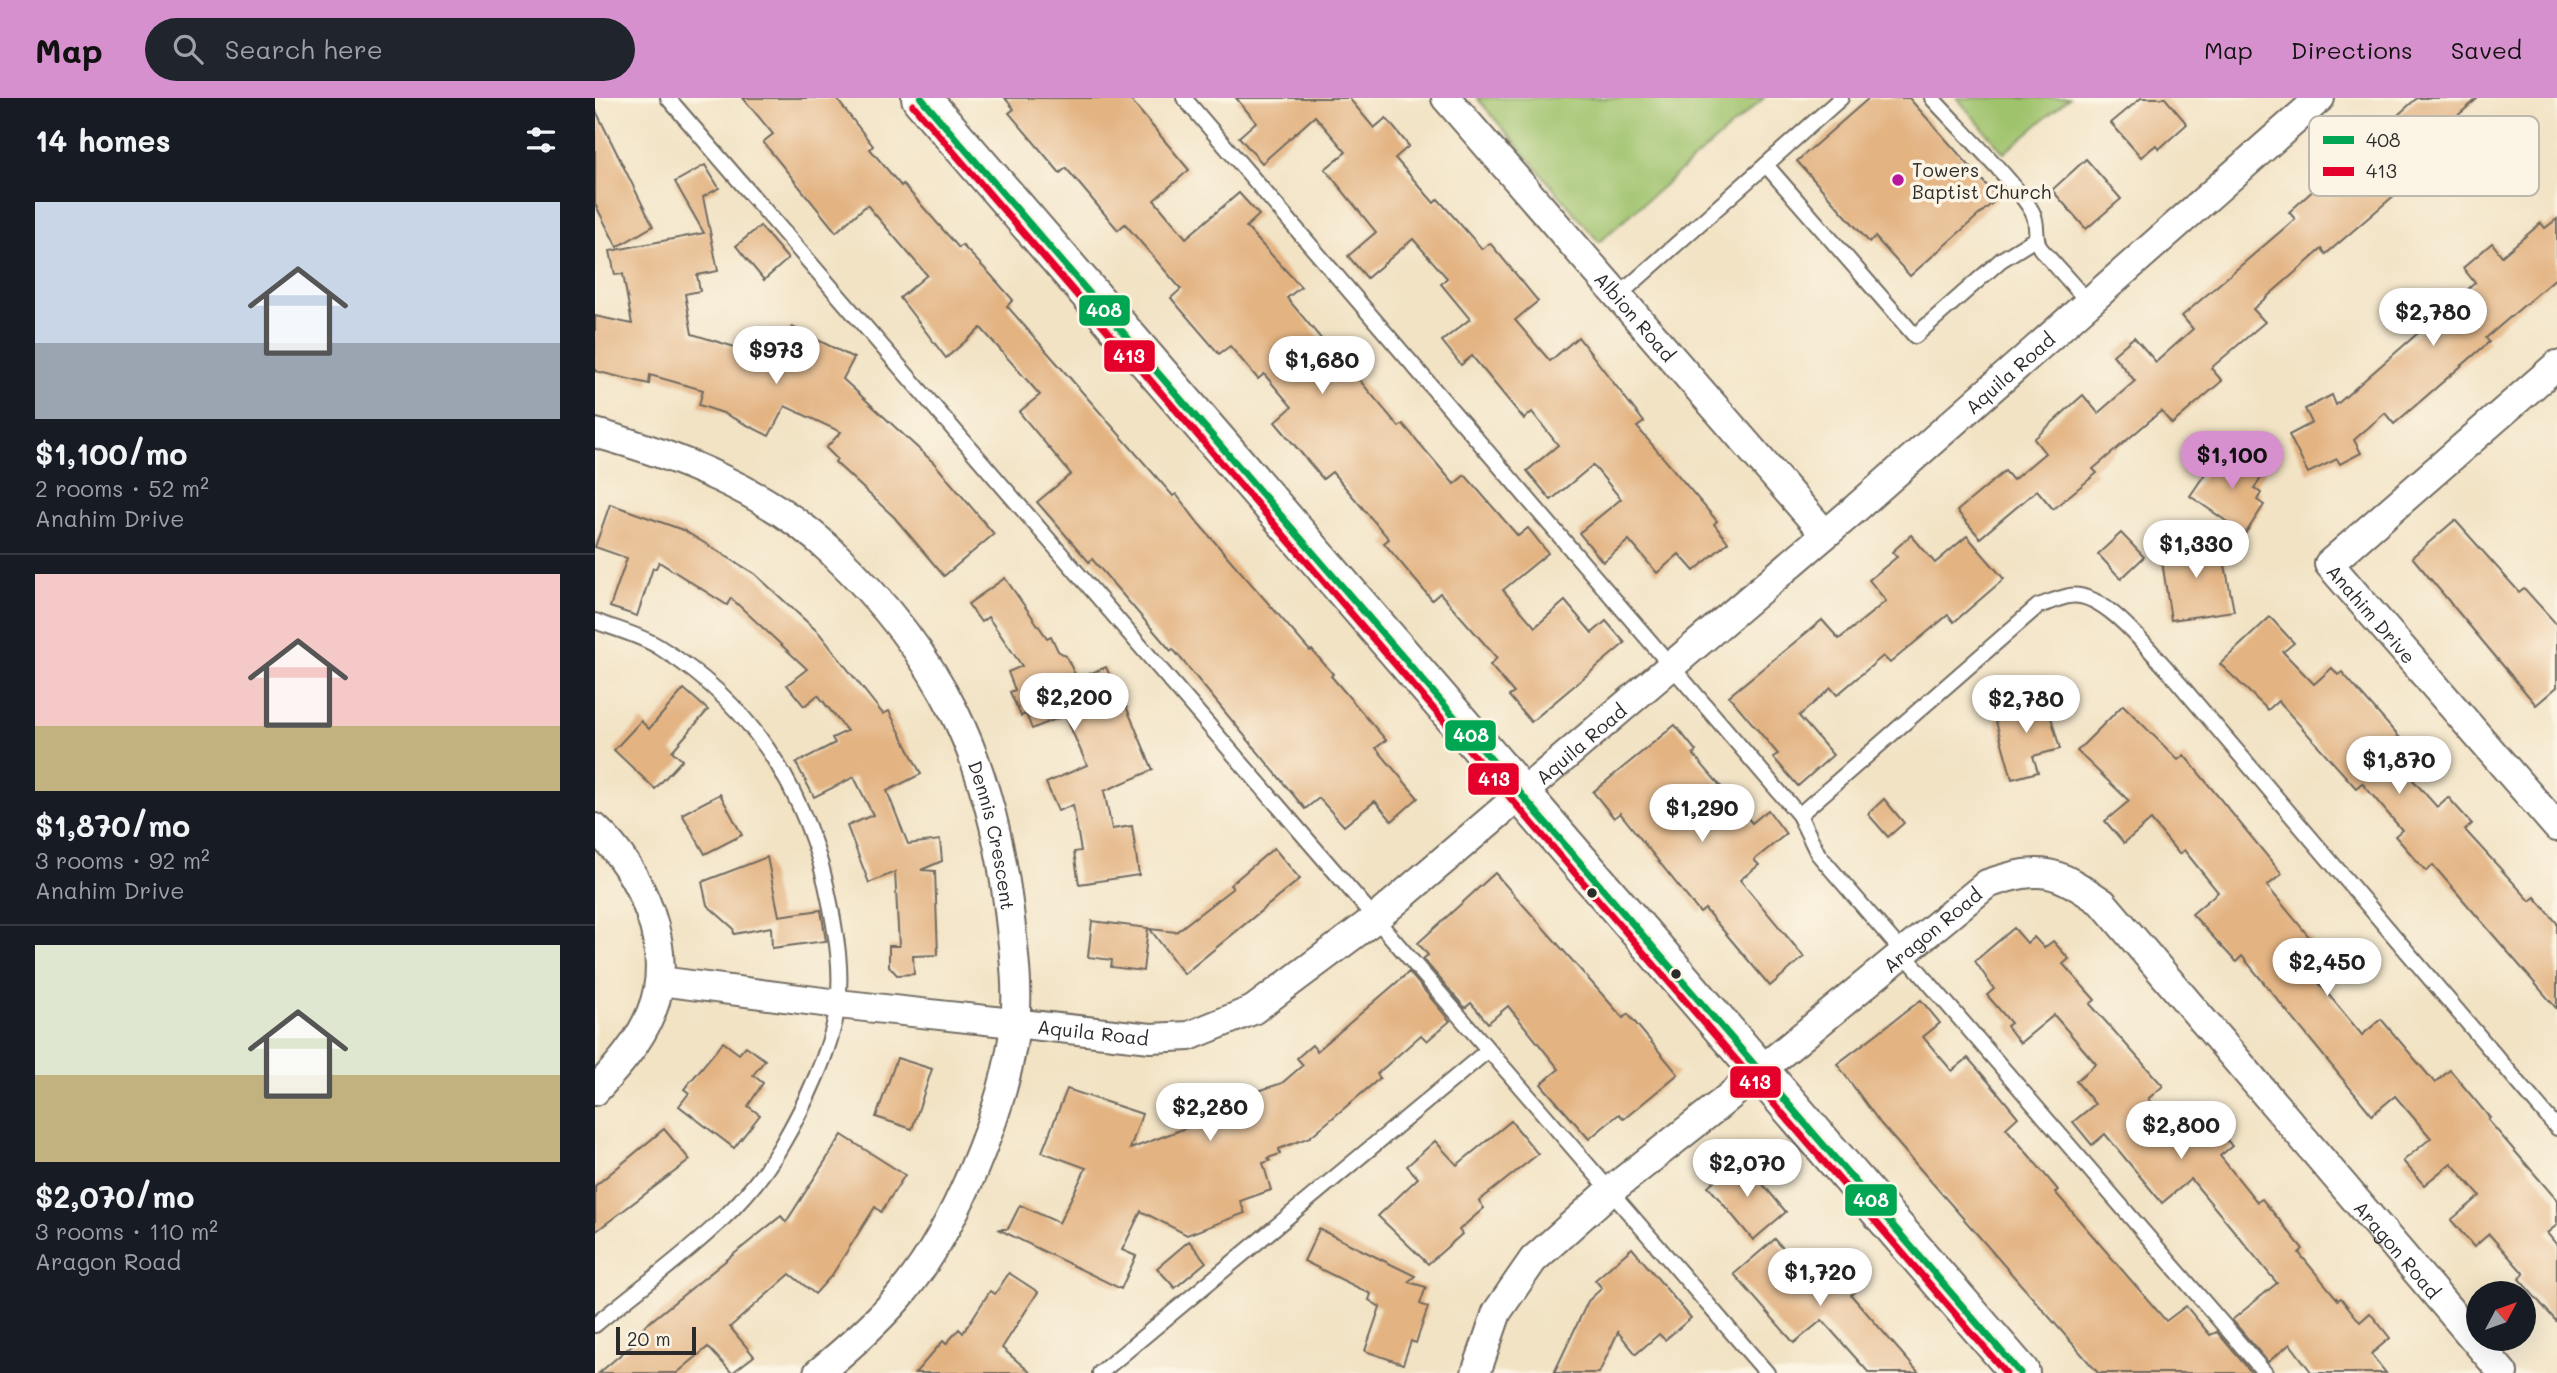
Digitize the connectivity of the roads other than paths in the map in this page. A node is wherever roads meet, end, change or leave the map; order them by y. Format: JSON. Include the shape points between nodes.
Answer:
{"nodes":[{"id":1,"x":668,"y":98,"type":"edge"},
{"id":2,"x":921,"y":98,"type":"edge"},
{"id":3,"x":1184,"y":98,"type":"edge"},
{"id":4,"x":1446,"y":98,"type":"edge"},
{"id":5,"x":1842,"y":98,"type":"edge"},
{"id":6,"x":1931,"y":98,"type":"edge"},
{"id":7,"x":2320,"y":98,"type":"edge"},
{"id":8,"x":1766,"y":165,"type":"junction"},
{"id":9,"x":2035,"y":239,"type":"junction"},
{"id":10,"x":1618,"y":298,"type":"junction"},
{"id":11,"x":2089,"y":303,"type":"junction"},
{"id":12,"x":2557,"y":365,"type":"edge"},
{"id":13,"x":595,"y":433,"type":"edge"},
{"id":14,"x":1825,"y":534,"type":"junction"},
{"id":15,"x":595,"y":621,"type":"edge"},
{"id":16,"x":1671,"y":667,"type":"junction"},
{"id":17,"x":1520,"y":793,"type":"junction"},
{"id":18,"x":1799,"y":815,"type":"junction"},
{"id":19,"x":2557,"y":827,"type":"edge"},
{"id":20,"x":595,"y":828,"type":"edge"},
{"id":21,"x":1375,"y":918,"type":"junction"},
{"id":22,"x":1903,"y":954,"type":"junction"},
{"id":23,"x":660,"y":981,"type":"junction"},
{"id":24,"x":838,"y":1004,"type":"junction"},
{"id":25,"x":1015,"y":1024,"type":"junction"},
{"id":26,"x":1487,"y":1051,"type":"junction"},
{"id":27,"x":1760,"y":1071,"type":"junction"},
{"id":28,"x":595,"y":1091,"type":"edge"},
{"id":29,"x":2557,"y":1128,"type":"edge"},
{"id":30,"x":1610,"y":1191,"type":"junction"},
{"id":31,"x":595,"y":1325,"type":"edge"},
{"id":32,"x":818,"y":1373,"type":"edge"},
{"id":33,"x":1100,"y":1373,"type":"edge"},
{"id":34,"x":1476,"y":1373,"type":"edge"},
{"id":35,"x":1767,"y":1373,"type":"edge"},
{"id":36,"x":2019,"y":1373,"type":"edge"},
{"id":37,"x":2265,"y":1373,"type":"edge"},
{"id":38,"x":2503,"y":1373,"type":"edge"}],
"edges":[{"from":1,"to":21,"type":"lane"},
{"from":2,"to":17,"type":"street"},
{"from":3,"to":16,"type":"lane"},
{"from":4,"to":10,"type":"street","name":"Albion Road"},
{"from":5,"to":8,"type":"lane"},
{"from":6,"to":9,"type":"lane","via":[[2020,196],[2034,217]]},
{"from":7,"to":11,"type":"street","name":"Aquila Road"},
{"from":8,"to":9,"type":"lane","via":[[1915,336],[2001,260]]},
{"from":8,"to":10,"type":"lane"},
{"from":9,"to":11,"type":"lane"},
{"from":10,"to":14,"type":"street","name":"Albion Road"},
{"from":11,"to":14,"type":"street","name":"Aquila Road"},
{"from":12,"to":19,"type":"street","name":"Anahim Drive","via":[[2329,564]]},
{"from":13,"to":25,"type":"street","name":"Dennis Crescent","via":[[674,460],[783,515],[829,549],[905,630],[937,678],[969,740],[991,812],[1014,956]]},
{"from":14,"to":16,"type":"street","name":"Aquila Road"},
{"from":15,"to":24,"type":"lane","via":[[658,646],[717,691],[761,738],[804,809],[825,874],[839,950]]},
{"from":16,"to":17,"type":"street","name":"Aquila Road"},
{"from":16,"to":18,"type":"lane"},
{"from":17,"to":21,"type":"street","name":"Aquila Road"},
{"from":17,"to":27,"type":"street"},
{"from":18,"to":22,"type":"lane","via":[[1818,854]]},
{"from":18,"to":29,"type":"lane","via":[[2038,606],[2071,595],[2093,600],[2118,618],[2168,669]]},
{"from":20,"to":23,"type":"street","via":[[638,884],[649,913]]},
{"from":21,"to":25,"type":"street","name":"Aquila Road","via":[[1253,1010],[1189,1036],[1151,1038]]},
{"from":21,"to":26,"type":"lane"},
{"from":22,"to":27,"type":"street","name":"Aragon Road"},
{"from":22,"to":37,"type":"lane"},
{"from":22,"to":38,"type":"street","name":"Aragon Road","via":[[1987,884],[2017,874],[2044,871],[2103,904]]},
{"from":23,"to":24,"type":"street","name":"Aquila Road"},
{"from":23,"to":28,"type":"street","via":[[641,1033]]},
{"from":24,"to":25,"type":"street","name":"Aquila Road"},
{"from":24,"to":31,"type":"lane","via":[[826,1048],[781,1148],[731,1211]]},
{"from":25,"to":32,"type":"street","name":"Dennis Crescent","via":[[996,1112],[928,1257],[899,1297]]},
{"from":26,"to":30,"type":"lane"},
{"from":26,"to":33,"type":"lane"},
{"from":27,"to":30,"type":"street","name":"Aragon Road"},
{"from":27,"to":36,"type":"street"},
{"from":30,"to":34,"type":"street","name":"Aragon Road","via":[[1533,1260],[1497,1312]]},
{"from":30,"to":35,"type":"lane"}]}
